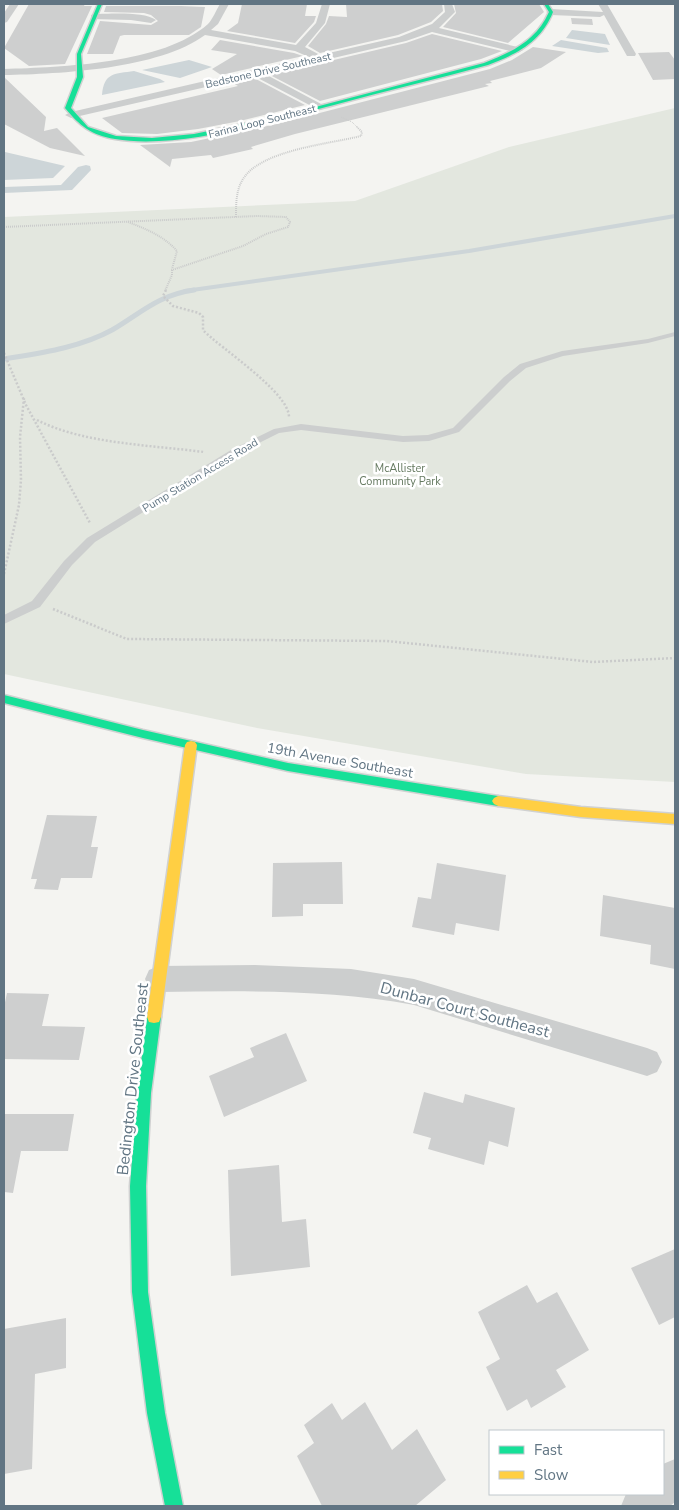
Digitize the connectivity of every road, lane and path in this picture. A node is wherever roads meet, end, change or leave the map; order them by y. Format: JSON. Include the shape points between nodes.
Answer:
{"nodes":[{"id":1,"x":14,"y":4,"type":"edge"},
{"id":2,"x":100,"y":4,"type":"edge"},
{"id":3,"x":224,"y":4,"type":"edge"},
{"id":4,"x":326,"y":4,"type":"edge"},
{"id":5,"x":448,"y":4,"type":"edge"},
{"id":6,"x":549,"y":8,"type":"edge"},
{"id":7,"x":602,"y":9,"type":"edge"},
{"id":8,"x":94,"y":17,"type":"junction"},
{"id":9,"x":4,"y":20,"type":"edge"},
{"id":10,"x":152,"y":20,"type":"dead end"},
{"id":11,"x":432,"y":29,"type":"junction"},
{"id":12,"x":204,"y":32,"type":"junction"},
{"id":13,"x":298,"y":48,"type":"junction"},
{"id":14,"x":518,"y":50,"type":"junction"},
{"id":15,"x":631,"y":54,"type":"dead end"},
{"id":16,"x":319,"y":58,"type":"junction"},
{"id":17,"x":80,"y":67,"type":"junction"},
{"id":18,"x":4,"y":72,"type":"edge"},
{"id":19,"x":256,"y":73,"type":"junction"},
{"id":20,"x":319,"y":107,"type":"junction"},
{"id":21,"x":70,"y":116,"type":"junction"},
{"id":22,"x":236,"y":217,"type":"junction"},
{"id":23,"x":127,"y":222,"type":"junction"},
{"id":24,"x":4,"y":227,"type":"edge"},
{"id":25,"x":172,"y":270,"type":"junction"},
{"id":26,"x":675,"y":334,"type":"edge"},
{"id":27,"x":4,"y":352,"type":"edge"},
{"id":28,"x":24,"y":398,"type":"junction"},
{"id":29,"x":37,"y":420,"type":"junction"},
{"id":30,"x":292,"y":429,"type":"junction"},
{"id":31,"x":231,"y":454,"type":"junction"},
{"id":32,"x":96,"y":537,"type":"junction"},
{"id":33,"x":4,"y":574,"type":"edge"},
{"id":34,"x":46,"y":611,"type":"dead end"},
{"id":35,"x":4,"y":620,"type":"edge"},
{"id":36,"x":675,"y":658,"type":"edge"},
{"id":37,"x":4,"y":700,"type":"edge"},
{"id":38,"x":191,"y":745,"type":"junction"},
{"id":39,"x":675,"y":819,"type":"edge"},
{"id":40,"x":159,"y":979,"type":"junction"},
{"id":41,"x":647,"y":1062,"type":"dead end"},
{"id":42,"x":675,"y":1478,"type":"edge"},
{"id":43,"x":664,"y":1487,"type":"edge"},
{"id":44,"x":655,"y":1495,"type":"edge"},
{"id":45,"x":174,"y":1506,"type":"edge"},
{"id":46,"x":640,"y":1506,"type":"edge"}],
"edges":[{"from":1,"to":9,"type":"street"},
{"from":2,"to":8,"type":"street"},
{"from":3,"to":12,"type":"street","via":[[219,20]]},
{"from":4,"to":13,"type":"street","via":[[326,14],[317,30]]},
{"from":5,"to":11,"type":"street","name":"Bedstone Drive Southeast","via":[[450,12],[447,17]]},
{"from":6,"to":7,"type":"street","name":"Farina Loop Southeast"},
{"from":6,"to":14,"type":"street","name":"Farina Loop Southeast","via":[[548,24],[542,33]]},
{"from":7,"to":15,"type":"street"},
{"from":8,"to":10,"type":"street"},
{"from":8,"to":17,"type":"street","via":[[79,54]]},
{"from":11,"to":14,"type":"street"},
{"from":11,"to":16,"type":"street","name":"Bedstone Drive Southeast"},
{"from":12,"to":13,"type":"street"},
{"from":12,"to":17,"type":"street","via":[[157,53]]},
{"from":13,"to":16,"type":"street"},
{"from":14,"to":20,"type":"street","name":"Farina Loop Southeast","via":[[486,64]]},
{"from":16,"to":19,"type":"street","name":"Bedstone Drive Southeast"},
{"from":17,"to":18,"type":"street"},
{"from":17,"to":21,"type":"street","via":[[80,77],[68,108]]},
{"from":19,"to":20,"type":"street"},
{"from":19,"to":21,"type":"street","name":"Bedstone Drive Southeast"},
{"from":20,"to":21,"type":"street","name":"Farina Loop Southeast","via":[[213,134],[160,140],[102,134],[77,123]]},
{"from":20,"to":22,"type":"path","via":[[352,122],[362,132],[361,136],[265,162],[248,174],[241,185]]},
{"from":22,"to":23,"type":"path"},
{"from":22,"to":25,"type":"path","via":[[286,217],[290,222],[288,227],[243,246]]},
{"from":23,"to":24,"type":"path"},
{"from":23,"to":25,"type":"path","via":[[172,245],[177,251]]},
{"from":25,"to":30,"type":"path","via":[[163,296],[173,306],[200,313],[203,330],[211,339],[219,341],[276,393],[289,412]]},
{"from":26,"to":30,"type":"lane","name":"Pump Station Access Road","via":[[562,354],[523,366],[456,430],[429,438],[403,439],[301,427]]},
{"from":27,"to":28,"type":"path"},
{"from":28,"to":29,"type":"path"},
{"from":28,"to":33,"type":"path","via":[[19,505]]},
{"from":29,"to":31,"type":"path","via":[[57,430],[89,437]]},
{"from":29,"to":32,"type":"path"},
{"from":30,"to":31,"type":"lane","name":"Pump Station Access Road","via":[[277,431]]},
{"from":31,"to":32,"type":"lane","name":"Pump Station Access Road"},
{"from":32,"to":35,"type":"lane","name":"Pump Station Access Road","via":[[68,563],[36,604]]},
{"from":34,"to":36,"type":"path","via":[[54,609],[127,639],[387,641],[593,662]]},
{"from":37,"to":38,"type":"street","name":"19th Avenue Southeast"},
{"from":38,"to":39,"type":"street","name":"19th Avenue Southeast","via":[[288,767],[446,794],[581,812]]},
{"from":38,"to":40,"type":"street","name":"Bedington Drive Southeast"},
{"from":40,"to":41,"type":"street","name":"Dunbar Court Southeast","via":[[327,980],[385,985]]},
{"from":40,"to":45,"type":"street","name":"Bedington Drive Southeast","via":[[144,1093],[138,1186],[140,1292],[156,1413]]},
{"from":42,"to":43,"type":"street"},
{"from":44,"to":46,"type":"street"}]}
